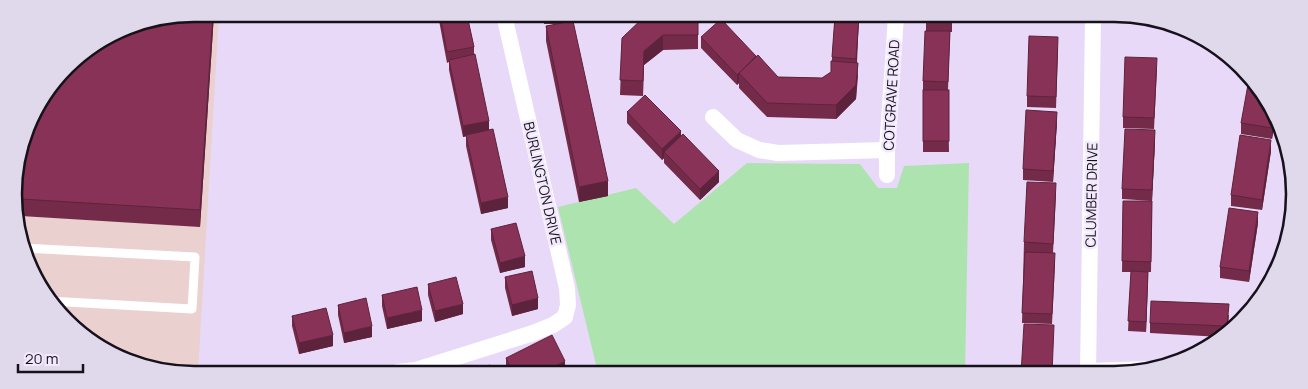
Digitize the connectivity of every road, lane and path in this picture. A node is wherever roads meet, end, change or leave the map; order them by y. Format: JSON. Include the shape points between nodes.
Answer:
{"nodes":[{"id":1,"x":506,"y":22,"type":"edge"},
{"id":2,"x":896,"y":22,"type":"edge"},
{"id":3,"x":1093,"y":22,"type":"edge"},
{"id":4,"x":713,"y":117,"type":"dead end"},
{"id":5,"x":887,"y":150,"type":"junction"},
{"id":6,"x":887,"y":175,"type":"dead end"},
{"id":7,"x":32,"y":248,"type":"edge"},
{"id":8,"x":60,"y":302,"type":"edge"},
{"id":9,"x":429,"y":366,"type":"edge"},
{"id":10,"x":1088,"y":366,"type":"edge"}],
"edges":[{"from":1,"to":9,"type":"street","name":"BURLINGTON DRIVE","via":[[567,288],[568,305],[565,317],[553,325]]},
{"from":2,"to":5,"type":"street","name":"COTGRAVE ROAD"},
{"from":3,"to":10,"type":"street","name":"CLUMBER DRIVE"},
{"from":4,"to":5,"type":"street","via":[[737,140],[759,150],[778,153]]},
{"from":5,"to":6,"type":"street","name":"COTGRAVE ROAD"},
{"from":7,"to":8,"type":"lane","via":[[195,257],[192,309]]}]}
